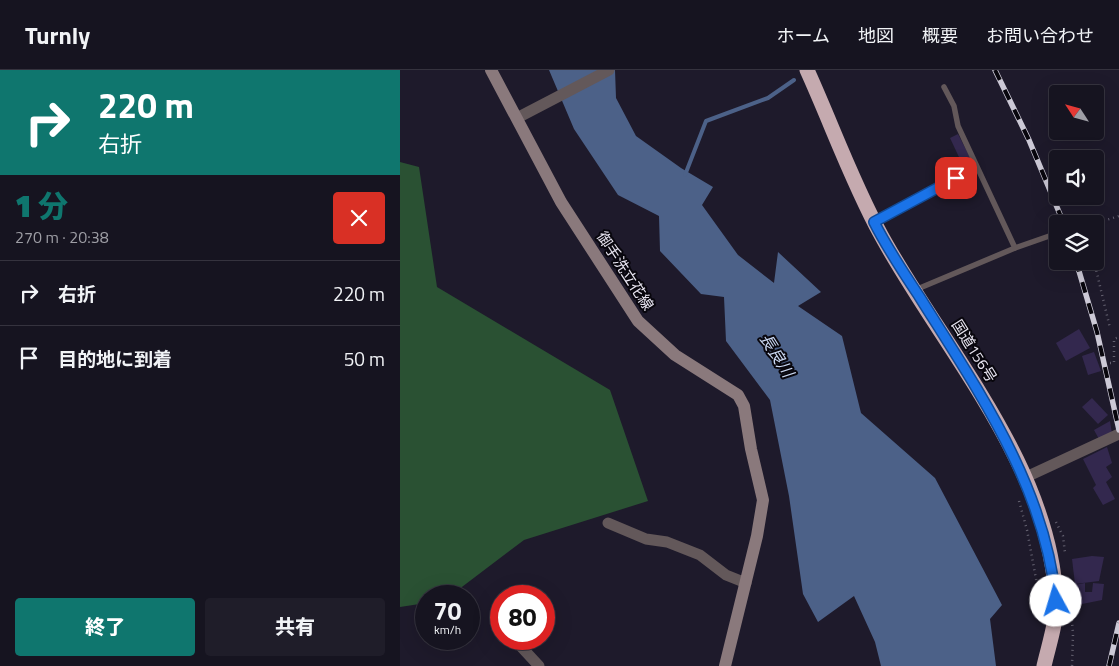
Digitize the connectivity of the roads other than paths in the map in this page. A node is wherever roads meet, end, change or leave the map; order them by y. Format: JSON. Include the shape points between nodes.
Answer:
{"nodes":[{"id":1,"x":491,"y":70,"type":"edge"},
{"id":2,"x":609,"y":70,"type":"edge"},
{"id":3,"x":807,"y":70,"type":"edge"},
{"id":4,"x":944,"y":87,"type":"dead end"},
{"id":5,"x":517,"y":118,"type":"junction"},
{"id":6,"x":956,"y":178,"type":"dead end"},
{"id":7,"x":874,"y":222,"type":"junction"},
{"id":8,"x":1049,"y":236,"type":"edge"},
{"id":9,"x":1015,"y":248,"type":"junction"},
{"id":10,"x":915,"y":290,"type":"junction"},
{"id":11,"x":1119,"y":434,"type":"edge"},
{"id":12,"x":1024,"y":478,"type":"junction"},
{"id":13,"x":608,"y":523,"type":"dead end"},
{"id":14,"x":746,"y":582,"type":"junction"},
{"id":15,"x":524,"y":650,"type":"edge"},
{"id":16,"x":539,"y":666,"type":"edge"},
{"id":17,"x":725,"y":666,"type":"edge"},
{"id":18,"x":1044,"y":666,"type":"edge"}],
"edges":[{"from":1,"to":5,"type":"main road","name":"御手洗立花線"},
{"from":2,"to":5,"type":"street"},
{"from":3,"to":7,"type":"highway","name":"国道156号","via":[[852,179]]},
{"from":4,"to":9,"type":"lane","via":[[954,106],[958,126]]},
{"from":5,"to":14,"type":"main road","name":"御手洗立花線","via":[[561,202],[638,321],[675,356],[738,395],[744,406],[763,500]]},
{"from":6,"to":7,"type":"street"},
{"from":7,"to":10,"type":"highway","name":"国道156号"},
{"from":8,"to":9,"type":"lane"},
{"from":9,"to":10,"type":"lane"},
{"from":10,"to":12,"type":"highway","name":"国道156号","via":[[992,413]]},
{"from":11,"to":12,"type":"street"},
{"from":12,"to":18,"type":"highway","name":"国道156号","via":[[1052,568],[1056,601],[1053,632]]},
{"from":13,"to":14,"type":"street","via":[[646,539],[667,542],[700,555],[726,575]]},
{"from":14,"to":17,"type":"main road","name":"御手洗立花線"},
{"from":15,"to":16,"type":"street"}]}
